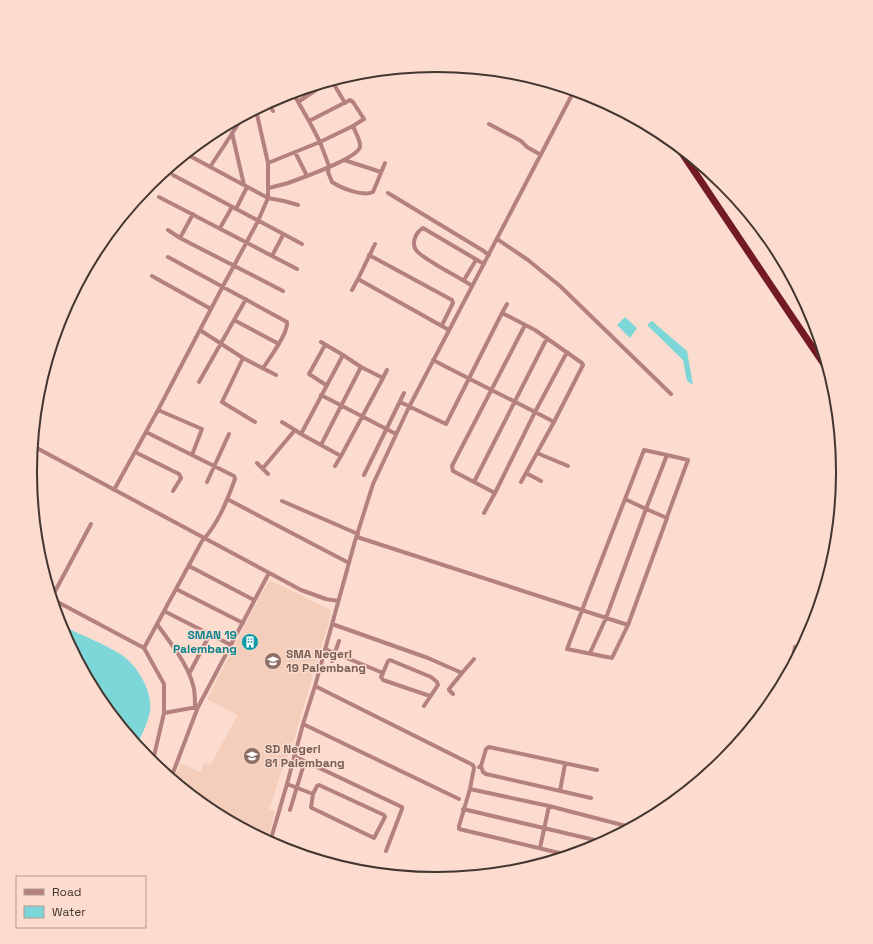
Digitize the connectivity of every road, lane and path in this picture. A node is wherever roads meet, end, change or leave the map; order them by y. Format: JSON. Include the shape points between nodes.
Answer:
{"nodes":[{"id":1,"x":335,"y":86,"type":"edge"},
{"id":2,"x":309,"y":94,"type":"edge"},
{"id":3,"x":571,"y":96,"type":"edge"},
{"id":4,"x":296,"y":98,"type":"edge"},
{"id":5,"x":298,"y":102,"type":"junction"},
{"id":6,"x":345,"y":103,"type":"junction"},
{"id":7,"x":257,"y":115,"type":"edge"},
{"id":8,"x":309,"y":121,"type":"junction"},
{"id":9,"x":489,"y":124,"type":"dead end"},
{"id":10,"x":237,"y":126,"type":"edge"},
{"id":11,"x":353,"y":126,"type":"junction"},
{"id":12,"x":235,"y":129,"type":"joint"},
{"id":13,"x":232,"y":133,"type":"junction"},
{"id":14,"x":320,"y":142,"type":"junction"},
{"id":15,"x":295,"y":152,"type":"junction"},
{"id":16,"x":541,"y":155,"type":"junction"},
{"id":17,"x":191,"y":157,"type":"edge"},
{"id":18,"x":344,"y":160,"type":"junction"},
{"id":19,"x":688,"y":162,"type":"edge"},
{"id":20,"x":268,"y":163,"type":"junction"},
{"id":21,"x":385,"y":163,"type":"dead end"},
{"id":22,"x":329,"y":166,"type":"junction"},
{"id":23,"x":210,"y":167,"type":"junction"},
{"id":24,"x":381,"y":172,"type":"junction"},
{"id":25,"x":173,"y":175,"type":"dead end"},
{"id":26,"x":307,"y":176,"type":"junction"},
{"id":27,"x":246,"y":186,"type":"junction"},
{"id":28,"x":269,"y":188,"type":"junction"},
{"id":29,"x":388,"y":193,"type":"dead end"},
{"id":30,"x":159,"y":197,"type":"dead end"},
{"id":31,"x":268,"y":198,"type":"junction"},
{"id":32,"x":298,"y":205,"type":"dead end"},
{"id":33,"x":234,"y":208,"type":"junction"},
{"id":34,"x":193,"y":214,"type":"junction"},
{"id":35,"x":258,"y":221,"type":"junction"},
{"id":36,"x":220,"y":228,"type":"junction"},
{"id":37,"x":168,"y":230,"type":"dead end"},
{"id":38,"x":283,"y":235,"type":"junction"},
{"id":39,"x":180,"y":238,"type":"junction"},
{"id":40,"x":497,"y":239,"type":"junction"},
{"id":41,"x":246,"y":243,"type":"junction"},
{"id":42,"x":302,"y":244,"type":"dead end"},
{"id":43,"x":375,"y":244,"type":"dead end"},
{"id":44,"x":370,"y":255,"type":"junction"},
{"id":45,"x":272,"y":256,"type":"junction"},
{"id":46,"x":489,"y":256,"type":"junction"},
{"id":47,"x":168,"y":257,"type":"dead end"},
{"id":48,"x":476,"y":260,"type":"junction"},
{"id":49,"x":484,"y":264,"type":"junction"},
{"id":50,"x":234,"y":266,"type":"junction"},
{"id":51,"x":297,"y":269,"type":"dead end"},
{"id":52,"x":152,"y":276,"type":"dead end"},
{"id":53,"x":358,"y":279,"type":"junction"},
{"id":54,"x":464,"y":280,"type":"junction"},
{"id":55,"x":223,"y":286,"type":"junction"},
{"id":56,"x":472,"y":286,"type":"junction"},
{"id":57,"x":352,"y":290,"type":"dead end"},
{"id":58,"x":283,"y":292,"type":"dead end"},
{"id":59,"x":246,"y":299,"type":"junction"},
{"id":60,"x":507,"y":304,"type":"dead end"},
{"id":61,"x":211,"y":309,"type":"junction"},
{"id":62,"x":502,"y":313,"type":"junction"},
{"id":63,"x":234,"y":320,"type":"junction"},
{"id":64,"x":525,"y":324,"type":"junction"},
{"id":65,"x":442,"y":325,"type":"junction"},
{"id":66,"x":200,"y":330,"type":"junction"},
{"id":67,"x":449,"y":330,"type":"junction"},
{"id":68,"x":547,"y":338,"type":"junction"},
{"id":69,"x":320,"y":342,"type":"dead end"},
{"id":70,"x":221,"y":344,"type":"junction"},
{"id":71,"x":279,"y":344,"type":"junction"},
{"id":72,"x":325,"y":345,"type":"junction"},
{"id":73,"x":817,"y":351,"type":"edge"},
{"id":74,"x":567,"y":352,"type":"junction"},
{"id":75,"x":344,"y":355,"type":"junction"},
{"id":76,"x":243,"y":358,"type":"junction"},
{"id":77,"x":433,"y":360,"type":"junction"},
{"id":78,"x":361,"y":367,"type":"junction"},
{"id":79,"x":263,"y":368,"type":"junction"},
{"id":80,"x":387,"y":370,"type":"dead end"},
{"id":81,"x":276,"y":376,"type":"dead end"},
{"id":82,"x":384,"y":378,"type":"junction"},
{"id":83,"x":469,"y":379,"type":"junction"},
{"id":84,"x":199,"y":382,"type":"dead end"},
{"id":85,"x":326,"y":385,"type":"junction"},
{"id":86,"x":492,"y":390,"type":"junction"},
{"id":87,"x":404,"y":393,"type":"dead end"},
{"id":88,"x":321,"y":394,"type":"junction"},
{"id":89,"x":671,"y":394,"type":"dead end"},
{"id":90,"x":400,"y":402,"type":"junction"},
{"id":91,"x":515,"y":402,"type":"junction"},
{"id":92,"x":341,"y":405,"type":"junction"},
{"id":93,"x":409,"y":407,"type":"junction"},
{"id":94,"x":158,"y":410,"type":"junction"},
{"id":95,"x":535,"y":412,"type":"junction"},
{"id":96,"x":363,"y":417,"type":"junction"},
{"id":97,"x":393,"y":418,"type":"junction"},
{"id":98,"x":255,"y":422,"type":"dead end"},
{"id":99,"x":282,"y":422,"type":"dead end"},
{"id":100,"x":401,"y":422,"type":"junction"},
{"id":101,"x":554,"y":422,"type":"junction"},
{"id":102,"x":295,"y":430,"type":"junction"},
{"id":103,"x":386,"y":430,"type":"junction"},
{"id":104,"x":146,"y":432,"type":"junction"},
{"id":105,"x":229,"y":434,"type":"dead end"},
{"id":106,"x":301,"y":434,"type":"junction"},
{"id":107,"x":396,"y":434,"type":"junction"},
{"id":108,"x":321,"y":445,"type":"junction"},
{"id":109,"x":38,"y":449,"type":"edge"},
{"id":110,"x":135,"y":452,"type":"junction"},
{"id":111,"x":537,"y":453,"type":"junction"},
{"id":112,"x":192,"y":455,"type":"junction"},
{"id":113,"x":667,"y":455,"type":"junction"},
{"id":114,"x":341,"y":456,"type":"junction"},
{"id":115,"x":257,"y":463,"type":"dead end"},
{"id":116,"x":214,"y":466,"type":"junction"},
{"id":117,"x":335,"y":466,"type":"dead end"},
{"id":118,"x":568,"y":466,"type":"dead end"},
{"id":119,"x":262,"y":468,"type":"junction"},
{"id":120,"x":526,"y":473,"type":"junction"},
{"id":121,"x":268,"y":474,"type":"dead end"},
{"id":122,"x":364,"y":475,"type":"dead end"},
{"id":123,"x":541,"y":480,"type":"dead end"},
{"id":124,"x":207,"y":482,"type":"dead end"},
{"id":125,"x":474,"y":482,"type":"junction"},
{"id":126,"x":521,"y":482,"type":"dead end"},
{"id":127,"x":114,"y":490,"type":"junction"},
{"id":128,"x":173,"y":491,"type":"dead end"},
{"id":129,"x":495,"y":493,"type":"junction"},
{"id":130,"x":227,"y":499,"type":"junction"},
{"id":131,"x":625,"y":499,"type":"junction"},
{"id":132,"x":282,"y":501,"type":"dead end"},
{"id":133,"x":646,"y":509,"type":"junction"},
{"id":134,"x":484,"y":513,"type":"dead end"},
{"id":135,"x":667,"y":517,"type":"junction"},
{"id":136,"x":91,"y":524,"type":"dead end"},
{"id":137,"x":357,"y":536,"type":"junction"},
{"id":138,"x":205,"y":538,"type":"junction"},
{"id":139,"x":349,"y":563,"type":"junction"},
{"id":140,"x":189,"y":566,"type":"junction"},
{"id":141,"x":269,"y":573,"type":"junction"},
{"id":142,"x":176,"y":589,"type":"junction"},
{"id":143,"x":56,"y":591,"type":"edge"},
{"id":144,"x":254,"y":600,"type":"junction"},
{"id":145,"x":338,"y":601,"type":"junction"},
{"id":146,"x":59,"y":602,"type":"edge"},
{"id":147,"x":582,"y":610,"type":"junction"},
{"id":148,"x":164,"y":611,"type":"junction"},
{"id":149,"x":606,"y":618,"type":"junction"},
{"id":150,"x":242,"y":623,"type":"junction"},
{"id":151,"x":157,"y":624,"type":"junction"},
{"id":152,"x":332,"y":624,"type":"junction"},
{"id":153,"x":628,"y":625,"type":"junction"},
{"id":154,"x":210,"y":634,"type":"junction"},
{"id":155,"x":339,"y":641,"type":"dead end"},
{"id":156,"x":231,"y":645,"type":"junction"},
{"id":157,"x":144,"y":648,"type":"junction"},
{"id":158,"x":325,"y":649,"type":"junction"},
{"id":159,"x":336,"y":653,"type":"junction"},
{"id":160,"x":590,"y":653,"type":"junction"},
{"id":161,"x":474,"y":659,"type":"dead end"},
{"id":162,"x":332,"y":661,"type":"dead end"},
{"id":163,"x":383,"y":673,"type":"junction"},
{"id":164,"x":462,"y":673,"type":"junction"},
{"id":165,"x":189,"y":674,"type":"junction"},
{"id":166,"x":315,"y":686,"type":"junction"},
{"id":167,"x":453,"y":694,"type":"dead end"},
{"id":168,"x":430,"y":696,"type":"junction"},
{"id":169,"x":424,"y":706,"type":"dead end"},
{"id":170,"x":197,"y":707,"type":"junction"},
{"id":171,"x":164,"y":713,"type":"junction"},
{"id":172,"x":303,"y":724,"type":"junction"},
{"id":173,"x":154,"y":754,"type":"edge"},
{"id":174,"x":294,"y":756,"type":"junction"},
{"id":175,"x":565,"y":764,"type":"junction"},
{"id":176,"x":481,"y":766,"type":"junction"},
{"id":177,"x":303,"y":767,"type":"dead end"},
{"id":178,"x":474,"y":768,"type":"junction"},
{"id":179,"x":597,"y":770,"type":"dead end"},
{"id":180,"x":173,"y":772,"type":"edge"},
{"id":181,"x":287,"y":784,"type":"junction"},
{"id":182,"x":297,"y":788,"type":"junction"},
{"id":183,"x":470,"y":789,"type":"junction"},
{"id":184,"x":560,"y":791,"type":"junction"},
{"id":185,"x":312,"y":794,"type":"junction"},
{"id":186,"x":591,"y":798,"type":"dead end"},
{"id":187,"x":459,"y":799,"type":"dead end"},
{"id":188,"x":549,"y":806,"type":"junction"},
{"id":189,"x":463,"y":809,"type":"junction"},
{"id":190,"x":290,"y":810,"type":"dead end"},
{"id":191,"x":622,"y":825,"type":"edge"},
{"id":192,"x":544,"y":828,"type":"junction"},
{"id":193,"x":272,"y":835,"type":"edge"},
{"id":194,"x":592,"y":839,"type":"edge"},
{"id":195,"x":540,"y":848,"type":"junction"},
{"id":196,"x":386,"y":852,"type":"dead end"},
{"id":197,"x":558,"y":852,"type":"edge"}],
"edges":[{"from":1,"to":6,"type":"street"},
{"from":2,"to":5,"type":"street"},
{"from":3,"to":16,"type":"street"},
{"from":4,"to":5,"type":"street"},
{"from":5,"to":8,"type":"street"},
{"from":6,"to":8,"type":"street"},
{"from":6,"to":11,"type":"street","via":[[350,100],[354,102],[364,119]]},
{"from":7,"to":20,"type":"street"},
{"from":8,"to":14,"type":"street"},
{"from":9,"to":16,"type":"street","via":[[521,140]]},
{"from":10,"to":12,"type":"street"},
{"from":11,"to":14,"type":"street"},
{"from":11,"to":18,"type":"street","via":[[360,149]]},
{"from":12,"to":13,"type":"street"},
{"from":13,"to":23,"type":"street"},
{"from":13,"to":27,"type":"street"},
{"from":14,"to":15,"type":"street"},
{"from":14,"to":22,"type":"street"},
{"from":15,"to":20,"type":"street"},
{"from":15,"to":26,"type":"street"},
{"from":16,"to":40,"type":"street"},
{"from":17,"to":23,"type":"street"},
{"from":18,"to":22,"type":"street"},
{"from":18,"to":24,"type":"street"},
{"from":19,"to":73,"type":"highway"},
{"from":20,"to":28,"type":"street"},
{"from":21,"to":24,"type":"street"},
{"from":22,"to":24,"type":"street","via":[[329,178],[332,182],[369,194],[373,192]]},
{"from":22,"to":26,"type":"street"},
{"from":23,"to":27,"type":"street"},
{"from":25,"to":33,"type":"street"},
{"from":26,"to":28,"type":"street"},
{"from":27,"to":31,"type":"street"},
{"from":27,"to":33,"type":"street"},
{"from":28,"to":31,"type":"street"},
{"from":29,"to":46,"type":"street"},
{"from":30,"to":34,"type":"street"},
{"from":31,"to":32,"type":"street"},
{"from":31,"to":35,"type":"street"},
{"from":33,"to":35,"type":"street"},
{"from":33,"to":36,"type":"street"},
{"from":34,"to":36,"type":"street"},
{"from":34,"to":39,"type":"street"},
{"from":35,"to":38,"type":"street"},
{"from":35,"to":41,"type":"street"},
{"from":36,"to":41,"type":"street"},
{"from":37,"to":39,"type":"street"},
{"from":38,"to":42,"type":"street"},
{"from":38,"to":45,"type":"street"},
{"from":39,"to":50,"type":"street"},
{"from":40,"to":46,"type":"street"},
{"from":40,"to":89,"type":"street","via":[[560,286]]},
{"from":41,"to":45,"type":"street"},
{"from":41,"to":50,"type":"street"},
{"from":43,"to":44,"type":"street"},
{"from":44,"to":53,"type":"street"},
{"from":44,"to":65,"type":"street","via":[[452,300],[453,303]]},
{"from":45,"to":51,"type":"street"},
{"from":46,"to":49,"type":"street"},
{"from":47,"to":55,"type":"street"},
{"from":48,"to":49,"type":"street"},
{"from":48,"to":54,"type":"street"},
{"from":48,"to":54,"type":"street","via":[[423,228],[418,232],[414,242],[416,250]]},
{"from":49,"to":56,"type":"street"},
{"from":50,"to":55,"type":"street"},
{"from":50,"to":58,"type":"street"},
{"from":52,"to":61,"type":"street"},
{"from":53,"to":57,"type":"street"},
{"from":53,"to":65,"type":"street"},
{"from":54,"to":56,"type":"street"},
{"from":55,"to":59,"type":"street"},
{"from":55,"to":61,"type":"street"},
{"from":56,"to":67,"type":"street"},
{"from":59,"to":63,"type":"street"},
{"from":59,"to":71,"type":"street","via":[[286,322]]},
{"from":60,"to":62,"type":"street"},
{"from":61,"to":66,"type":"street"},
{"from":62,"to":64,"type":"street"},
{"from":62,"to":83,"type":"street"},
{"from":63,"to":70,"type":"street"},
{"from":63,"to":71,"type":"street"},
{"from":64,"to":68,"type":"street"},
{"from":64,"to":86,"type":"street"},
{"from":65,"to":67,"type":"street"},
{"from":66,"to":70,"type":"street"},
{"from":66,"to":94,"type":"street"},
{"from":67,"to":77,"type":"street"},
{"from":68,"to":74,"type":"street"},
{"from":68,"to":91,"type":"street"},
{"from":69,"to":72,"type":"street"},
{"from":70,"to":76,"type":"street"},
{"from":70,"to":84,"type":"street"},
{"from":71,"to":79,"type":"street"},
{"from":72,"to":75,"type":"street"},
{"from":72,"to":85,"type":"street","via":[[309,374]]},
{"from":74,"to":95,"type":"street"},
{"from":74,"to":101,"type":"street","via":[[583,365]]},
{"from":75,"to":78,"type":"street"},
{"from":75,"to":85,"type":"street"},
{"from":76,"to":79,"type":"street"},
{"from":76,"to":98,"type":"street","via":[[222,402]]},
{"from":77,"to":83,"type":"street"},
{"from":77,"to":93,"type":"street"},
{"from":78,"to":82,"type":"street"},
{"from":78,"to":92,"type":"street"},
{"from":79,"to":81,"type":"street"},
{"from":80,"to":82,"type":"street"},
{"from":82,"to":96,"type":"street"},
{"from":83,"to":86,"type":"street"},
{"from":83,"to":93,"type":"street","via":[[446,424]]},
{"from":85,"to":88,"type":"street"},
{"from":86,"to":91,"type":"street"},
{"from":86,"to":125,"type":"street","via":[[452,469]]},
{"from":87,"to":90,"type":"street"},
{"from":88,"to":92,"type":"street"},
{"from":88,"to":106,"type":"street"},
{"from":90,"to":93,"type":"street"},
{"from":90,"to":97,"type":"street"},
{"from":91,"to":95,"type":"street"},
{"from":91,"to":125,"type":"street"},
{"from":92,"to":96,"type":"street"},
{"from":92,"to":108,"type":"street"},
{"from":93,"to":100,"type":"street"},
{"from":94,"to":104,"type":"street"},
{"from":94,"to":112,"type":"street","via":[[202,429]]},
{"from":95,"to":101,"type":"street"},
{"from":95,"to":129,"type":"street"},
{"from":96,"to":103,"type":"street"},
{"from":96,"to":114,"type":"street"},
{"from":97,"to":100,"type":"street"},
{"from":97,"to":103,"type":"street"},
{"from":99,"to":102,"type":"street"},
{"from":100,"to":107,"type":"street"},
{"from":101,"to":111,"type":"street"},
{"from":102,"to":106,"type":"street"},
{"from":102,"to":119,"type":"street"},
{"from":103,"to":107,"type":"street"},
{"from":103,"to":122,"type":"street"},
{"from":104,"to":110,"type":"street"},
{"from":104,"to":112,"type":"street"},
{"from":105,"to":116,"type":"street"},
{"from":106,"to":108,"type":"street"},
{"from":107,"to":137,"type":"street","via":[[373,484]]},
{"from":108,"to":114,"type":"street"},
{"from":109,"to":127,"type":"street"},
{"from":110,"to":127,"type":"street"},
{"from":110,"to":128,"type":"street","via":[[179,474],[181,478]]},
{"from":111,"to":118,"type":"street"},
{"from":111,"to":120,"type":"street"},
{"from":112,"to":116,"type":"street"},
{"from":113,"to":131,"type":"street","via":[[644,450]]},
{"from":113,"to":133,"type":"street"},
{"from":113,"to":135,"type":"street","via":[[688,460]]},
{"from":114,"to":117,"type":"street"},
{"from":115,"to":119,"type":"street"},
{"from":116,"to":124,"type":"street"},
{"from":116,"to":130,"type":"street","via":[[235,477]]},
{"from":119,"to":121,"type":"street"},
{"from":120,"to":123,"type":"street"},
{"from":120,"to":126,"type":"street"},
{"from":125,"to":129,"type":"street"},
{"from":127,"to":138,"type":"street"},
{"from":129,"to":134,"type":"street"},
{"from":130,"to":138,"type":"street"},
{"from":130,"to":139,"type":"street"},
{"from":131,"to":133,"type":"street"},
{"from":131,"to":147,"type":"street"},
{"from":132,"to":137,"type":"street"},
{"from":133,"to":135,"type":"street"},
{"from":133,"to":149,"type":"street"},
{"from":135,"to":153,"type":"street"},
{"from":136,"to":143,"type":"street"},
{"from":137,"to":139,"type":"street"},
{"from":137,"to":147,"type":"street"},
{"from":138,"to":140,"type":"street"},
{"from":138,"to":141,"type":"street"},
{"from":139,"to":145,"type":"street"},
{"from":140,"to":142,"type":"street"},
{"from":140,"to":144,"type":"street"},
{"from":141,"to":144,"type":"street"},
{"from":141,"to":145,"type":"street","via":[[301,590]]},
{"from":142,"to":148,"type":"street"},
{"from":142,"to":150,"type":"street"},
{"from":144,"to":150,"type":"street"},
{"from":145,"to":152,"type":"street"},
{"from":146,"to":157,"type":"street"},
{"from":147,"to":149,"type":"street"},
{"from":147,"to":160,"type":"street","via":[[567,649]]},
{"from":148,"to":151,"type":"street"},
{"from":148,"to":154,"type":"street"},
{"from":149,"to":153,"type":"street"},
{"from":149,"to":160,"type":"street"},
{"from":150,"to":156,"type":"street"},
{"from":151,"to":157,"type":"street"},
{"from":151,"to":165,"type":"street"},
{"from":152,"to":158,"type":"street"},
{"from":152,"to":164,"type":"street","via":[[428,658]]},
{"from":153,"to":160,"type":"street","via":[[612,658]]},
{"from":154,"to":156,"type":"street"},
{"from":154,"to":165,"type":"street"},
{"from":155,"to":159,"type":"street"},
{"from":156,"to":170,"type":"street"},
{"from":157,"to":171,"type":"street","via":[[164,684]]},
{"from":158,"to":159,"type":"street"},
{"from":158,"to":166,"type":"street"},
{"from":159,"to":162,"type":"street"},
{"from":159,"to":163,"type":"street"},
{"from":161,"to":164,"type":"street"},
{"from":163,"to":168,"type":"street","via":[[383,680]]},
{"from":163,"to":168,"type":"street","via":[[390,660],[431,677],[438,683]]},
{"from":164,"to":167,"type":"street","via":[[449,689]]},
{"from":165,"to":170,"type":"street"},
{"from":166,"to":172,"type":"street"},
{"from":166,"to":178,"type":"street","via":[[473,765]]},
{"from":168,"to":169,"type":"street"},
{"from":170,"to":171,"type":"street"},
{"from":170,"to":180,"type":"street"},
{"from":171,"to":173,"type":"street"},
{"from":172,"to":174,"type":"street"},
{"from":172,"to":187,"type":"street"},
{"from":174,"to":181,"type":"street"},
{"from":174,"to":196,"type":"street","via":[[402,807]]},
{"from":175,"to":176,"type":"street","via":[[489,747]]},
{"from":175,"to":179,"type":"street"},
{"from":175,"to":184,"type":"street"},
{"from":176,"to":178,"type":"street"},
{"from":176,"to":184,"type":"street","via":[[486,774]]},
{"from":177,"to":182,"type":"street"},
{"from":178,"to":183,"type":"street"},
{"from":181,"to":182,"type":"street"},
{"from":181,"to":193,"type":"street"},
{"from":182,"to":185,"type":"street"},
{"from":182,"to":190,"type":"street"},
{"from":183,"to":188,"type":"street"},
{"from":183,"to":189,"type":"street"},
{"from":184,"to":186,"type":"street"},
{"from":185,"to":185,"type":"street","via":[[319,785],[385,817],[374,838],[312,808]]},
{"from":188,"to":191,"type":"street"},
{"from":188,"to":192,"type":"street"},
{"from":189,"to":192,"type":"street"},
{"from":189,"to":195,"type":"street","via":[[458,828],[461,830]]},
{"from":192,"to":194,"type":"street"},
{"from":192,"to":195,"type":"street"},
{"from":195,"to":197,"type":"street"}]}
